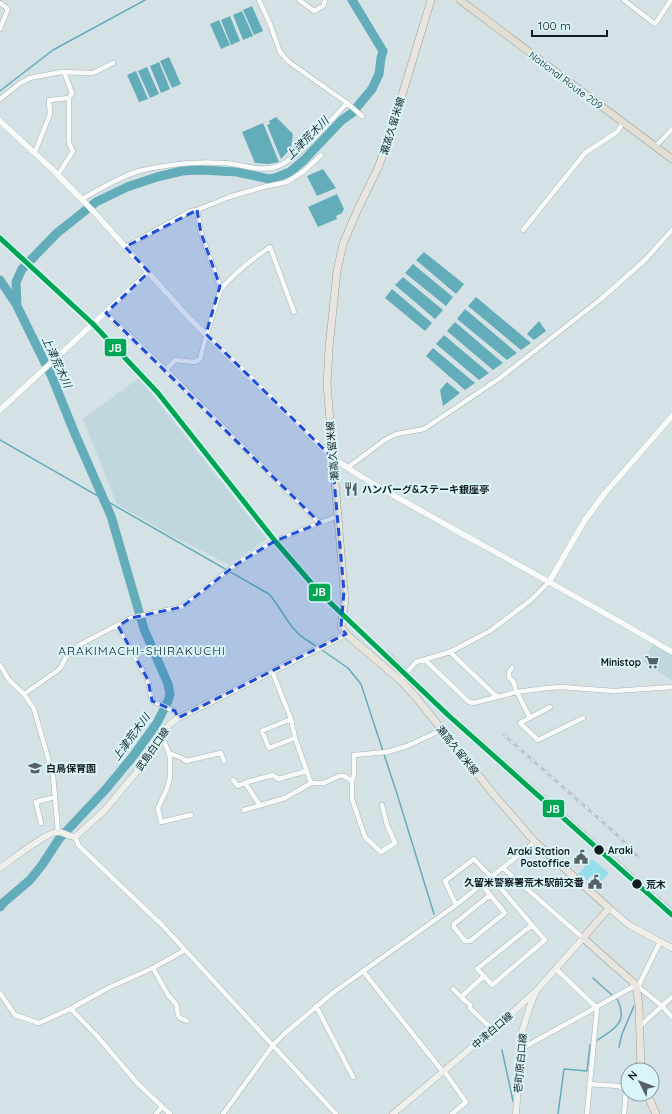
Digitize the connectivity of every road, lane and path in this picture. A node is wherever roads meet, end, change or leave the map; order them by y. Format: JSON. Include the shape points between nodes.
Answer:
{"nodes":[{"id":1,"x":259,"y":0,"type":"edge"},
{"id":2,"x":299,"y":0,"type":"edge"},
{"id":3,"x":324,"y":0,"type":"edge"},
{"id":4,"x":431,"y":0,"type":"edge"},
{"id":5,"x":460,"y":0,"type":"edge"},
{"id":6,"x":624,"y":0,"type":"edge"},
{"id":7,"x":671,"y":0,"type":"edge"},
{"id":8,"x":0,"y":3,"type":"edge"},
{"id":9,"x":0,"y":29,"type":"edge"},
{"id":10,"x":113,"y":63,"type":"dead end"},
{"id":11,"x":64,"y":72,"type":"junction"},
{"id":12,"x":69,"y":98,"type":"junction"},
{"id":13,"x":0,"y":99,"type":"edge"},
{"id":14,"x":347,"y":103,"type":"junction"},
{"id":15,"x":362,"y":116,"type":"dead end"},
{"id":16,"x":0,"y":121,"type":"edge"},
{"id":17,"x":624,"y":123,"type":"junction"},
{"id":18,"x":672,"y":129,"type":"edge"},
{"id":19,"x":656,"y":146,"type":"junction"},
{"id":20,"x":35,"y":152,"type":"junction"},
{"id":21,"x":321,"y":155,"type":"dead end"},
{"id":22,"x":672,"y":159,"type":"edge"},
{"id":23,"x":58,"y":175,"type":"junction"},
{"id":24,"x":82,"y":199,"type":"junction"},
{"id":25,"x":197,"y":210,"type":"junction"},
{"id":26,"x":523,"y":230,"type":"dead end"},
{"id":27,"x":672,"y":230,"type":"edge"},
{"id":28,"x":125,"y":247,"type":"junction"},
{"id":29,"x":149,"y":272,"type":"junction"},
{"id":30,"x":220,"y":290,"type":"junction"},
{"id":31,"x":294,"y":312,"type":"dead end"},
{"id":32,"x":106,"y":313,"type":"junction"},
{"id":33,"x":206,"y":334,"type":"junction"},
{"id":34,"x":166,"y":370,"type":"junction"},
{"id":35,"x":0,"y":410,"type":"edge"},
{"id":36,"x":672,"y":416,"type":"edge"},
{"id":37,"x":332,"y":457,"type":"junction"},
{"id":38,"x":347,"y":468,"type":"junction"},
{"id":39,"x":338,"y":516,"type":"junction"},
{"id":40,"x":320,"y":523,"type":"junction"},
{"id":41,"x":549,"y":582,"type":"junction"},
{"id":42,"x":118,"y":626,"type":"junction"},
{"id":43,"x":346,"y":634,"type":"junction"},
{"id":44,"x":450,"y":652,"type":"junction"},
{"id":45,"x":672,"y":652,"type":"edge"},
{"id":46,"x":424,"y":660,"type":"junction"},
{"id":47,"x":0,"y":665,"type":"edge"},
{"id":48,"x":512,"y":668,"type":"dead end"},
{"id":49,"x":272,"y":671,"type":"junction"},
{"id":50,"x":400,"y":680,"type":"junction"},
{"id":51,"x":672,"y":686,"type":"edge"},
{"id":52,"x":516,"y":692,"type":"junction"},
{"id":53,"x":24,"y":694,"type":"junction"},
{"id":54,"x":497,"y":697,"type":"junction"},
{"id":55,"x":550,"y":707,"type":"dead end"},
{"id":56,"x":178,"y":718,"type":"junction"},
{"id":57,"x":530,"y":718,"type":"junction"},
{"id":58,"x":583,"y":718,"type":"dead end"},
{"id":59,"x":291,"y":719,"type":"junction"},
{"id":60,"x":442,"y":730,"type":"junction"},
{"id":61,"x":162,"y":735,"type":"junction"},
{"id":62,"x":295,"y":738,"type":"junction"},
{"id":63,"x":169,"y":752,"type":"junction"},
{"id":64,"x":224,"y":761,"type":"dead end"},
{"id":65,"x":307,"y":772,"type":"junction"},
{"id":66,"x":233,"y":780,"type":"dead end"},
{"id":67,"x":352,"y":781,"type":"junction"},
{"id":68,"x":245,"y":782,"type":"junction"},
{"id":69,"x":311,"y":783,"type":"junction"},
{"id":70,"x":34,"y":796,"type":"dead end"},
{"id":71,"x":55,"y":797,"type":"junction"},
{"id":72,"x":36,"y":802,"type":"junction"},
{"id":73,"x":260,"y":805,"type":"junction"},
{"id":74,"x":382,"y":805,"type":"dead end"},
{"id":75,"x":244,"y":810,"type":"dead end"},
{"id":76,"x":192,"y":815,"type":"dead end"},
{"id":77,"x":41,"y":823,"type":"dead end"},
{"id":78,"x":58,"y":832,"type":"junction"},
{"id":79,"x":73,"y":837,"type":"junction"},
{"id":80,"x":535,"y":842,"type":"junction"},
{"id":81,"x":0,"y":868,"type":"edge"},
{"id":82,"x":503,"y":868,"type":"junction"},
{"id":83,"x":492,"y":878,"type":"junction"},
{"id":84,"x":482,"y":885,"type":"junction"},
{"id":85,"x":490,"y":895,"type":"junction"},
{"id":86,"x":456,"y":905,"type":"junction"},
{"id":87,"x":609,"y":908,"type":"junction"},
{"id":88,"x":532,"y":925,"type":"junction"},
{"id":89,"x":583,"y":938,"type":"junction"},
{"id":90,"x":660,"y":942,"type":"junction"},
{"id":91,"x":672,"y":948,"type":"edge"},
{"id":92,"x":185,"y":950,"type":"junction"},
{"id":93,"x":153,"y":968,"type":"junction"},
{"id":94,"x":556,"y":969,"type":"junction"},
{"id":95,"x":363,"y":971,"type":"junction"},
{"id":96,"x":484,"y":976,"type":"junction"},
{"id":97,"x":637,"y":986,"type":"junction"},
{"id":98,"x":452,"y":989,"type":"dead end"},
{"id":99,"x":537,"y":990,"type":"junction"},
{"id":100,"x":0,"y":993,"type":"edge"},
{"id":101,"x":461,"y":997,"type":"junction"},
{"id":102,"x":672,"y":997,"type":"edge"},
{"id":103,"x":520,"y":1005,"type":"junction"},
{"id":104,"x":316,"y":1006,"type":"junction"},
{"id":105,"x":662,"y":1006,"type":"junction"},
{"id":106,"x":71,"y":1008,"type":"junction"},
{"id":107,"x":597,"y":1008,"type":"junction"},
{"id":108,"x":528,"y":1011,"type":"junction"},
{"id":109,"x":672,"y":1017,"type":"edge"},
{"id":110,"x":187,"y":1021,"type":"dead end"},
{"id":111,"x":640,"y":1026,"type":"junction"},
{"id":112,"x":493,"y":1030,"type":"junction"},
{"id":113,"x":273,"y":1045,"type":"junction"},
{"id":114,"x":521,"y":1050,"type":"junction"},
{"id":115,"x":641,"y":1062,"type":"edge"},
{"id":116,"x":443,"y":1072,"type":"junction"},
{"id":117,"x":353,"y":1077,"type":"dead end"},
{"id":118,"x":590,"y":1084,"type":"junction"},
{"id":119,"x":620,"y":1087,"type":"edge"},
{"id":120,"x":626,"y":1102,"type":"edge"},
{"id":121,"x":651,"y":1102,"type":"edge"},
{"id":122,"x":162,"y":1107,"type":"junction"},
{"id":123,"x":156,"y":1114,"type":"edge"},
{"id":124,"x":170,"y":1114,"type":"edge"},
{"id":125,"x":223,"y":1114,"type":"edge"},
{"id":126,"x":336,"y":1114,"type":"edge"},
{"id":127,"x":393,"y":1114,"type":"edge"},
{"id":128,"x":452,"y":1114,"type":"edge"},
{"id":129,"x":516,"y":1114,"type":"edge"},
{"id":130,"x":587,"y":1114,"type":"edge"},
{"id":131,"x":624,"y":1114,"type":"edge"},
{"id":132,"x":656,"y":1114,"type":"edge"}],
"edges":[{"from":1,"to":14,"type":"street","via":[[280,52],[289,62]]},
{"from":2,"to":3,"type":"street","via":[[314,11],[324,6]]},
{"from":4,"to":37,"type":"main road","name":"瀬高久留米線","via":[[389,138],[343,244],[326,384]]},
{"from":5,"to":17,"type":"highway","name":"National Route 209"},
{"from":6,"to":7,"type":"street","via":[[655,24]]},
{"from":8,"to":9,"type":"street","via":[[8,9]]},
{"from":10,"to":11,"type":"street","via":[[93,73]]},
{"from":11,"to":12,"type":"street","via":[[72,93]]},
{"from":11,"to":13,"type":"street","via":[[30,78]]},
{"from":12,"to":20,"type":"street","via":[[49,100],[50,114]]},
{"from":12,"to":23,"type":"street","via":[[69,143],[73,151]]},
{"from":14,"to":15,"type":"street"},
{"from":14,"to":24,"type":"street","via":[[310,142],[286,162],[274,168],[189,162],[139,171],[112,182]]},
{"from":16,"to":20,"type":"street"},
{"from":17,"to":19,"type":"highway","name":"National Route 209"},
{"from":17,"to":26,"type":"street","via":[[617,132],[585,154]]},
{"from":18,"to":19,"type":"street"},
{"from":19,"to":22,"type":"highway","name":"National Route 209"},
{"from":20,"to":23,"type":"street"},
{"from":21,"to":25,"type":"street","via":[[288,182],[229,197]]},
{"from":23,"to":24,"type":"street"},
{"from":24,"to":28,"type":"street"},
{"from":25,"to":28,"type":"street"},
{"from":25,"to":30,"type":"street","via":[[201,233]]},
{"from":27,"to":38,"type":"street","via":[[645,260],[618,284],[500,378],[424,429],[397,434],[386,439]]},
{"from":28,"to":29,"type":"street"},
{"from":29,"to":32,"type":"street"},
{"from":29,"to":33,"type":"street"},
{"from":30,"to":31,"type":"street","via":[[233,275],[270,247]]},
{"from":30,"to":33,"type":"street"},
{"from":32,"to":34,"type":"street"},
{"from":32,"to":35,"type":"street"},
{"from":33,"to":34,"type":"street","via":[[198,361],[175,360]]},
{"from":33,"to":37,"type":"street"},
{"from":34,"to":40,"type":"street"},
{"from":36,"to":41,"type":"street","via":[[604,493]]},
{"from":37,"to":38,"type":"street"},
{"from":37,"to":39,"type":"main road","name":"瀬高久留米線"},
{"from":38,"to":41,"type":"street"},
{"from":39,"to":40,"type":"street"},
{"from":39,"to":43,"type":"main road","name":"瀬高久留米線","via":[[345,600],[341,627]]},
{"from":40,"to":42,"type":"street","via":[[275,541],[237,564],[182,607],[131,618]]},
{"from":41,"to":44,"type":"street","via":[[531,600],[495,628]]},
{"from":41,"to":45,"type":"street"},
{"from":42,"to":53,"type":"street","via":[[81,644],[57,671]]},
{"from":42,"to":56,"type":"street","via":[[148,680],[152,701],[175,711]]},
{"from":43,"to":49,"type":"main road","name":"武島白口線"},
{"from":43,"to":50,"type":"main road","name":"瀬高久留米線"},
{"from":44,"to":46,"type":"street"},
{"from":44,"to":54,"type":"street"},
{"from":46,"to":50,"type":"street","via":[[416,662]]},
{"from":46,"to":54,"type":"street","via":[[469,702],[473,704]]},
{"from":47,"to":53,"type":"street","via":[[9,680]]},
{"from":48,"to":52,"type":"street","via":[[509,676],[514,682]]},
{"from":49,"to":56,"type":"main road","name":"武島白口線"},
{"from":49,"to":59,"type":"street"},
{"from":50,"to":60,"type":"main road","name":"瀬高久留米線"},
{"from":51,"to":52,"type":"street","via":[[614,691],[555,688]]},
{"from":52,"to":54,"type":"street"},
{"from":52,"to":57,"type":"street"},
{"from":53,"to":71,"type":"street","via":[[34,710],[41,733],[53,775]]},
{"from":55,"to":57,"type":"street"},
{"from":56,"to":61,"type":"main road","name":"武島白口線"},
{"from":57,"to":58,"type":"street","via":[[520,723],[538,740]]},
{"from":59,"to":62,"type":"street"},
{"from":59,"to":62,"type":"street","via":[[262,732],[269,748]]},
{"from":60,"to":67,"type":"street","via":[[394,750],[354,755]]},
{"from":60,"to":80,"type":"main road","name":"瀬高久留米線"},
{"from":61,"to":63,"type":"street"},
{"from":61,"to":79,"type":"main road","name":"武島白口線","via":[[135,774],[104,811]]},
{"from":62,"to":65,"type":"street"},
{"from":63,"to":64,"type":"street","via":[[186,761],[221,753]]},
{"from":63,"to":76,"type":"street","via":[[170,777],[158,808],[161,822]]},
{"from":65,"to":68,"type":"street","via":[[278,779],[273,775]]},
{"from":65,"to":69,"type":"street"},
{"from":66,"to":68,"type":"street","via":[[238,786]]},
{"from":67,"to":69,"type":"street","via":[[339,776],[324,783]]},
{"from":67,"to":74,"type":"street","via":[[352,799],[365,837],[381,852],[395,843]]},
{"from":68,"to":73,"type":"street"},
{"from":69,"to":73,"type":"street","via":[[285,798]]},
{"from":70,"to":72,"type":"street"},
{"from":71,"to":72,"type":"street"},
{"from":71,"to":78,"type":"street"},
{"from":72,"to":77,"type":"street"},
{"from":73,"to":75,"type":"street"},
{"from":78,"to":79,"type":"main road"},
{"from":78,"to":81,"type":"main road","via":[[44,836]]},
{"from":79,"to":92,"type":"street","via":[[79,846]]},
{"from":80,"to":82,"type":"street"},
{"from":80,"to":87,"type":"main road","name":"瀬高久留米線"},
{"from":82,"to":83,"type":"street"},
{"from":82,"to":89,"type":"street"},
{"from":83,"to":84,"type":"street"},
{"from":83,"to":86,"type":"street","via":[[474,859],[445,881]]},
{"from":83,"to":88,"type":"street"},
{"from":84,"to":85,"type":"street"},
{"from":84,"to":86,"type":"street"},
{"from":85,"to":85,"type":"street","via":[[454,924],[465,942],[470,941],[505,913]]},
{"from":86,"to":95,"type":"street"},
{"from":87,"to":89,"type":"main road"},
{"from":87,"to":90,"type":"main road","via":[[629,925]]},
{"from":88,"to":96,"type":"street","via":[[477,968]]},
{"from":88,"to":96,"type":"street","via":[[545,940],[492,985]]},
{"from":89,"to":94,"type":"main road","name":"中津白口線"},
{"from":89,"to":97,"type":"main road"},
{"from":90,"to":91,"type":"main road"},
{"from":90,"to":97,"type":"street"},
{"from":92,"to":93,"type":"street"},
{"from":92,"to":113,"type":"street"},
{"from":93,"to":106,"type":"street"},
{"from":93,"to":110,"type":"street","via":[[176,1004],[178,1018]]},
{"from":94,"to":99,"type":"main road","name":"中津白口線"},
{"from":94,"to":107,"type":"street"},
{"from":95,"to":104,"type":"street"},
{"from":95,"to":116,"type":"street"},
{"from":96,"to":101,"type":"street"},
{"from":97,"to":105,"type":"street"},
{"from":97,"to":107,"type":"street"},
{"from":97,"to":111,"type":"main road"},
{"from":98,"to":101,"type":"street"},
{"from":99,"to":103,"type":"main road","name":"中津白口線"},
{"from":99,"to":108,"type":"main road","name":"壱町原白口線"},
{"from":100,"to":106,"type":"street","via":[[15,1015],[40,1023]]},
{"from":101,"to":112,"type":"street"},
{"from":102,"to":105,"type":"street"},
{"from":103,"to":108,"type":"main road"},
{"from":103,"to":112,"type":"main road","name":"中津白口線"},
{"from":104,"to":113,"type":"street"},
{"from":104,"to":117,"type":"street"},
{"from":105,"to":109,"type":"street"},
{"from":105,"to":111,"type":"street"},
{"from":106,"to":122,"type":"street","via":[[138,1084]]},
{"from":107,"to":114,"type":"street"},
{"from":107,"to":118,"type":"street"},
{"from":108,"to":114,"type":"main road","name":"壱町原白口線","via":[[522,1032]]},
{"from":111,"to":115,"type":"main road"},
{"from":112,"to":116,"type":"main road","name":"中津白口線"},
{"from":113,"to":125,"type":"street"},
{"from":113,"to":126,"type":"street"},
{"from":114,"to":129,"type":"main road","name":"壱町原白口線"},
{"from":116,"to":127,"type":"main road","name":"中津白口線"},
{"from":116,"to":128,"type":"street","via":[[466,1102]]},
{"from":118,"to":119,"type":"street"},
{"from":118,"to":130,"type":"street"},
{"from":120,"to":131,"type":"street"},
{"from":121,"to":132,"type":"main road"},
{"from":122,"to":123,"type":"street"},
{"from":122,"to":124,"type":"street"}]}
